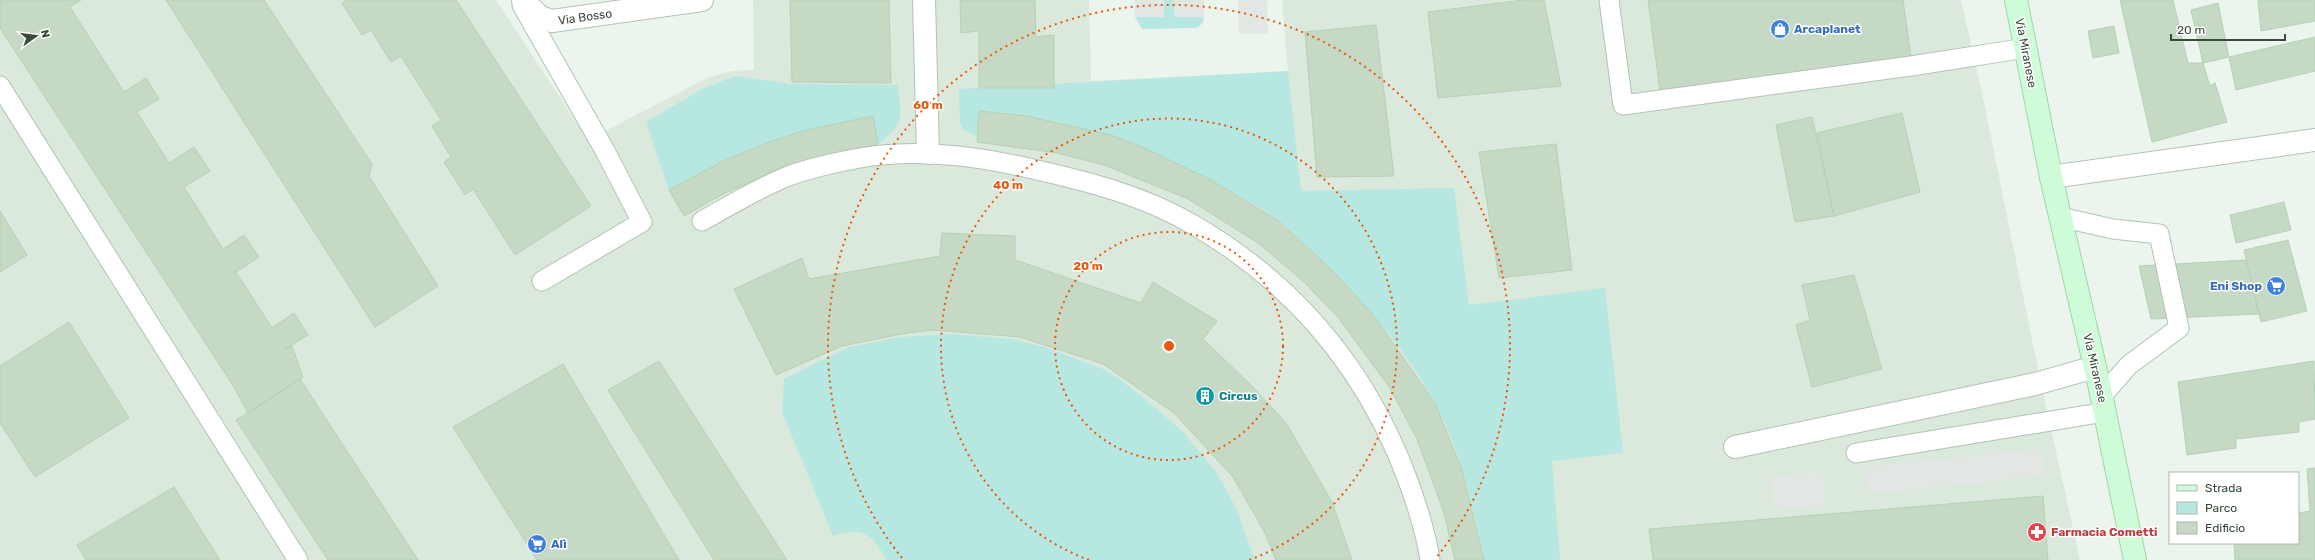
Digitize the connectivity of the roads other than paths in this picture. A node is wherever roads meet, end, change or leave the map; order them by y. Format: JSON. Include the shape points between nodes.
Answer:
{"nodes":[{"id":1,"x":521,"y":0,"type":"edge"},
{"id":2,"x":702,"y":0,"type":"edge"},
{"id":3,"x":924,"y":0,"type":"edge"},
{"id":4,"x":1609,"y":0,"type":"edge"},
{"id":5,"x":2016,"y":0,"type":"edge"},
{"id":6,"x":2026,"y":48,"type":"junction"},
{"id":7,"x":0,"y":86,"type":"edge"},
{"id":8,"x":2315,"y":140,"type":"edge"},
{"id":9,"x":928,"y":153,"type":"junction"},
{"id":10,"x":2051,"y":177,"type":"junction"},
{"id":11,"x":2060,"y":216,"type":"junction"},
{"id":12,"x":702,"y":221,"type":"dead end"},
{"id":13,"x":542,"y":281,"type":"dead end"},
{"id":14,"x":2095,"y":366,"type":"junction"},
{"id":15,"x":2103,"y":404,"type":"junction"},
{"id":16,"x":1735,"y":446,"type":"dead end"},
{"id":17,"x":1856,"y":453,"type":"dead end"},
{"id":18,"x":298,"y":560,"type":"edge"},
{"id":19,"x":1430,"y":560,"type":"edge"},
{"id":20,"x":2135,"y":560,"type":"edge"}],
"edges":[{"from":1,"to":2,"type":"street","name":"Via Bosso","via":[[540,17],[552,21]]},
{"from":1,"to":13,"type":"lane","via":[[642,222]]},
{"from":3,"to":9,"type":"street"},
{"from":4,"to":6,"type":"lane","via":[[1623,105]]},
{"from":5,"to":6,"type":"street","name":"Via Miranese"},
{"from":6,"to":10,"type":"street","name":"Via Miranese"},
{"from":7,"to":18,"type":"lane"},
{"from":8,"to":10,"type":"street"},
{"from":9,"to":12,"type":"lane","via":[[880,155],[787,177]]},
{"from":9,"to":19,"type":"lane","via":[[1003,162],[1117,190],[1191,224],[1260,271],[1298,305],[1326,335],[1350,366],[1379,414],[1412,491],[1424,528]]},
{"from":10,"to":11,"type":"street","name":"Via Miranese"},
{"from":11,"to":14,"type":"street","name":"Via Miranese"},
{"from":11,"to":15,"type":"lane","via":[[2112,229],[2159,234],[2179,328],[2141,354]]},
{"from":14,"to":15,"type":"street","name":"Via Miranese"},
{"from":14,"to":16,"type":"street","via":[[2034,384]]},
{"from":15,"to":17,"type":"lane"},
{"from":15,"to":20,"type":"street","name":"Via Miranese"}]}
